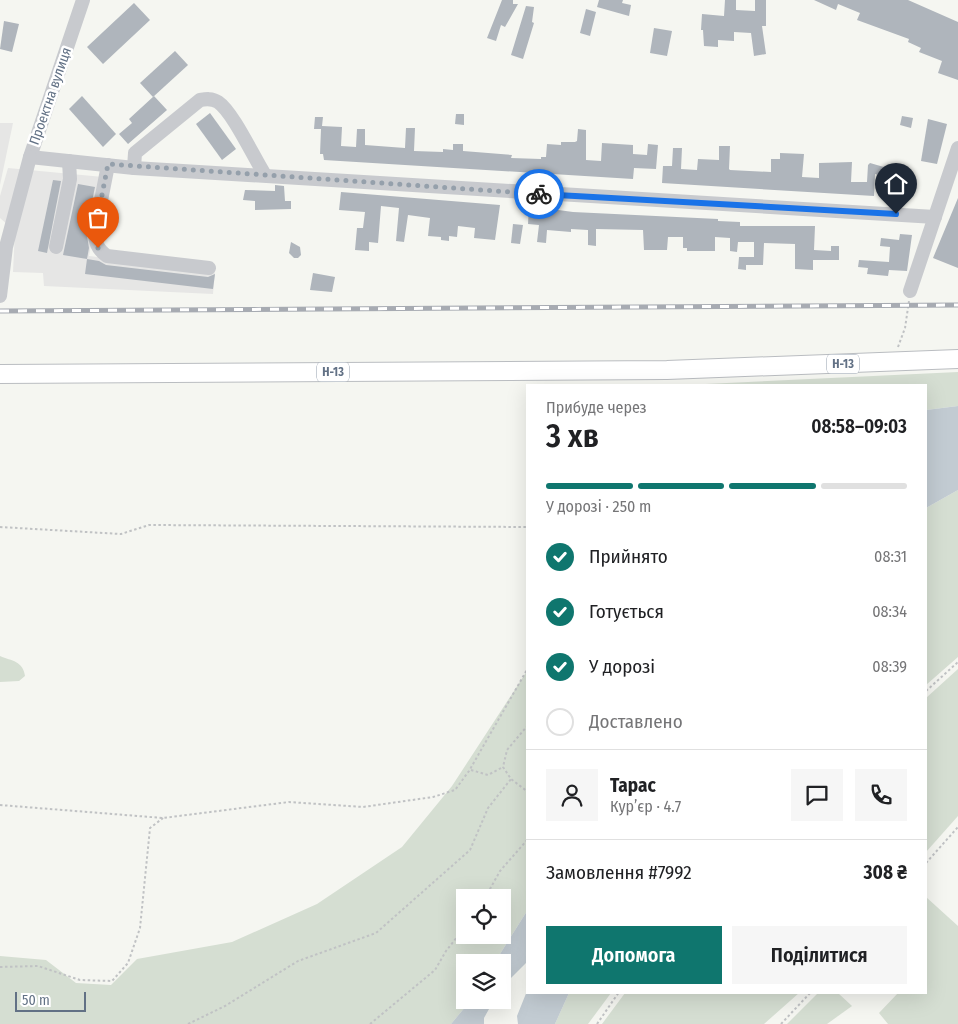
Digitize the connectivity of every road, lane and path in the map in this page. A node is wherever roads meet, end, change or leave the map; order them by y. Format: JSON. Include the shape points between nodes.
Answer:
{"nodes":[{"id":1,"x":84,"y":0,"type":"edge"},
{"id":2,"x":958,"y":148,"type":"edge"},
{"id":3,"x":30,"y":157,"type":"junction"},
{"id":4,"x":69,"y":161,"type":"junction"},
{"id":5,"x":108,"y":164,"type":"junction"},
{"id":6,"x":134,"y":168,"type":"junction"},
{"id":7,"x":265,"y":175,"type":"junction"},
{"id":8,"x":935,"y":217,"type":"junction"},
{"id":9,"x":56,"y":247,"type":"dead end"},
{"id":10,"x":209,"y":268,"type":"dead end"},
{"id":11,"x":910,"y":292,"type":"joint"},
{"id":12,"x":0,"y":296,"type":"edge"},
{"id":13,"x":958,"y":359,"type":"edge"},
{"id":14,"x":893,"y":362,"type":"junction"},
{"id":15,"x":0,"y":374,"type":"edge"},
{"id":16,"x":0,"y":526,"type":"edge"},
{"id":17,"x":526,"y":527,"type":"edge"},
{"id":18,"x":958,"y":662,"type":"edge"},
{"id":19,"x":526,"y":672,"type":"edge"},
{"id":20,"x":927,"y":690,"type":"edge"},
{"id":21,"x":526,"y":727,"type":"edge"},
{"id":22,"x":503,"y":767,"type":"junction"},
{"id":23,"x":470,"y":770,"type":"junction"},
{"id":24,"x":511,"y":779,"type":"junction"},
{"id":25,"x":526,"y":790,"type":"edge"},
{"id":26,"x":0,"y":805,"type":"edge"},
{"id":27,"x":163,"y":818,"type":"junction"},
{"id":28,"x":958,"y":827,"type":"edge"},
{"id":29,"x":526,"y":841,"type":"edge"},
{"id":30,"x":927,"y":862,"type":"edge"},
{"id":31,"x":490,"y":889,"type":"edge"},
{"id":32,"x":456,"y":938,"type":"edge"},
{"id":33,"x":0,"y":967,"type":"edge"},
{"id":34,"x":618,"y":994,"type":"edge"},
{"id":35,"x":809,"y":994,"type":"edge"},
{"id":36,"x":188,"y":1024,"type":"edge"},
{"id":37,"x":370,"y":1024,"type":"edge"},
{"id":38,"x":597,"y":1024,"type":"edge"},
{"id":39,"x":782,"y":1024,"type":"edge"}],
"edges":[{"from":1,"to":3,"type":"street","name":"Проектна вулиця"},
{"from":2,"to":8,"type":"street"},
{"from":3,"to":4,"type":"street","name":"Проектна вулиця"},
{"from":3,"to":12,"type":"street","via":[[6,247]]},
{"from":4,"to":5,"type":"street","name":"Проектна вулиця"},
{"from":4,"to":9,"type":"street","via":[[70,179]]},
{"from":5,"to":6,"type":"street","name":"Проектна вулиця"},
{"from":5,"to":10,"type":"street","via":[[95,231],[101,252],[114,257]]},
{"from":6,"to":7,"type":"street","name":"Проектна вулиця"},
{"from":6,"to":7,"type":"street","via":[[135,153],[200,100],[212,99],[220,103],[228,114]]},
{"from":7,"to":8,"type":"street","name":"Проектна вулиця"},
{"from":8,"to":11,"type":"street"},
{"from":11,"to":14,"type":"path","via":[[905,328]]},
{"from":13,"to":14,"type":"main road","number":"Н-13"},
{"from":14,"to":15,"type":"main road","number":"Н-13","via":[[667,370]]},
{"from":16,"to":17,"type":"path","via":[[120,534],[149,525]]},
{"from":18,"to":20,"type":"path"},
{"from":19,"to":23,"type":"path"},
{"from":21,"to":22,"type":"path","via":[[507,750]]},
{"from":22,"to":23,"type":"path","via":[[488,775]]},
{"from":22,"to":24,"type":"path"},
{"from":23,"to":27,"type":"path","via":[[455,790],[433,797],[363,807],[289,802]]},
{"from":24,"to":25,"type":"path"},
{"from":24,"to":36,"type":"path","via":[[488,808],[470,850],[376,933],[298,961],[225,1006]]},
{"from":26,"to":27,"type":"path"},
{"from":27,"to":33,"type":"path","via":[[150,828],[140,928],[128,963],[112,981],[80,980],[38,966]]},
{"from":28,"to":30,"type":"path"},
{"from":29,"to":31,"type":"path","via":[[500,870]]},
{"from":32,"to":37,"type":"path","via":[[435,970]]},
{"from":34,"to":38,"type":"path"},
{"from":35,"to":39,"type":"path"}]}
